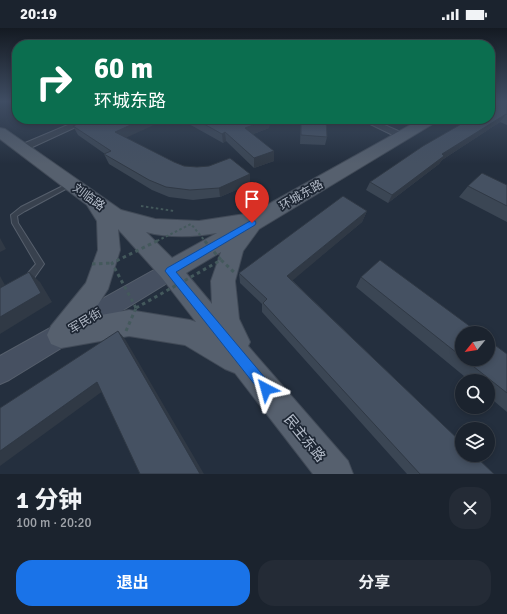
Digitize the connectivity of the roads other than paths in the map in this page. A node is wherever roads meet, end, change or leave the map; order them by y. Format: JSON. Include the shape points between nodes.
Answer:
{"nodes":[{"id":1,"x":77,"y":124,"type":"edge"},
{"id":2,"x":375,"y":124,"type":"edge"},
{"id":3,"x":423,"y":124,"type":"edge"},
{"id":4,"x":0,"y":132,"type":"edge"},
{"id":5,"x":402,"y":136,"type":"junction"},
{"id":6,"x":22,"y":148,"type":"junction"},
{"id":7,"x":71,"y":184,"type":"junction"},
{"id":8,"x":92,"y":199,"type":"junction"},
{"id":9,"x":280,"y":207,"type":"junction"},
{"id":10,"x":170,"y":271,"type":"junction"},
{"id":11,"x":16,"y":287,"type":"edge"},
{"id":12,"x":61,"y":335,"type":"junction"},
{"id":13,"x":247,"y":365,"type":"junction"},
{"id":14,"x":0,"y":371,"type":"edge"},
{"id":15,"x":335,"y":474,"type":"edge"}],
"edges":[{"from":1,"to":6,"type":"street"},
{"from":2,"to":5,"type":"street"},
{"from":3,"to":5,"type":"main road","name":"环城东路"},
{"from":4,"to":6,"type":"main road","name":"刘临路"},
{"from":5,"to":9,"type":"main road","name":"环城东路"},
{"from":6,"to":7,"type":"main road","name":"刘临路"},
{"from":7,"to":8,"type":"main road","name":"刘临路"},
{"from":7,"to":11,"type":"lane","via":[[14,215],[40,264],[29,279]]},
{"from":8,"to":9,"type":"main road","via":[[118,216],[155,227],[199,229],[243,222]]},
{"from":8,"to":10,"type":"main road","name":"刘临路","via":[[126,224]]},
{"from":8,"to":12,"type":"main road","via":[[107,220],[110,250],[96,289]]},
{"from":9,"to":10,"type":"main road","name":"环城东路"},
{"from":9,"to":13,"type":"main road","via":[[253,223],[233,248],[223,281],[226,321]]},
{"from":10,"to":12,"type":"main road","name":"军民街"},
{"from":10,"to":13,"type":"main road","name":"民主东路"},
{"from":12,"to":13,"type":"main road","via":[[129,323],[190,333]]},
{"from":12,"to":14,"type":"main road","name":"军民街"},
{"from":13,"to":15,"type":"main road","name":"民主东路"}]}
